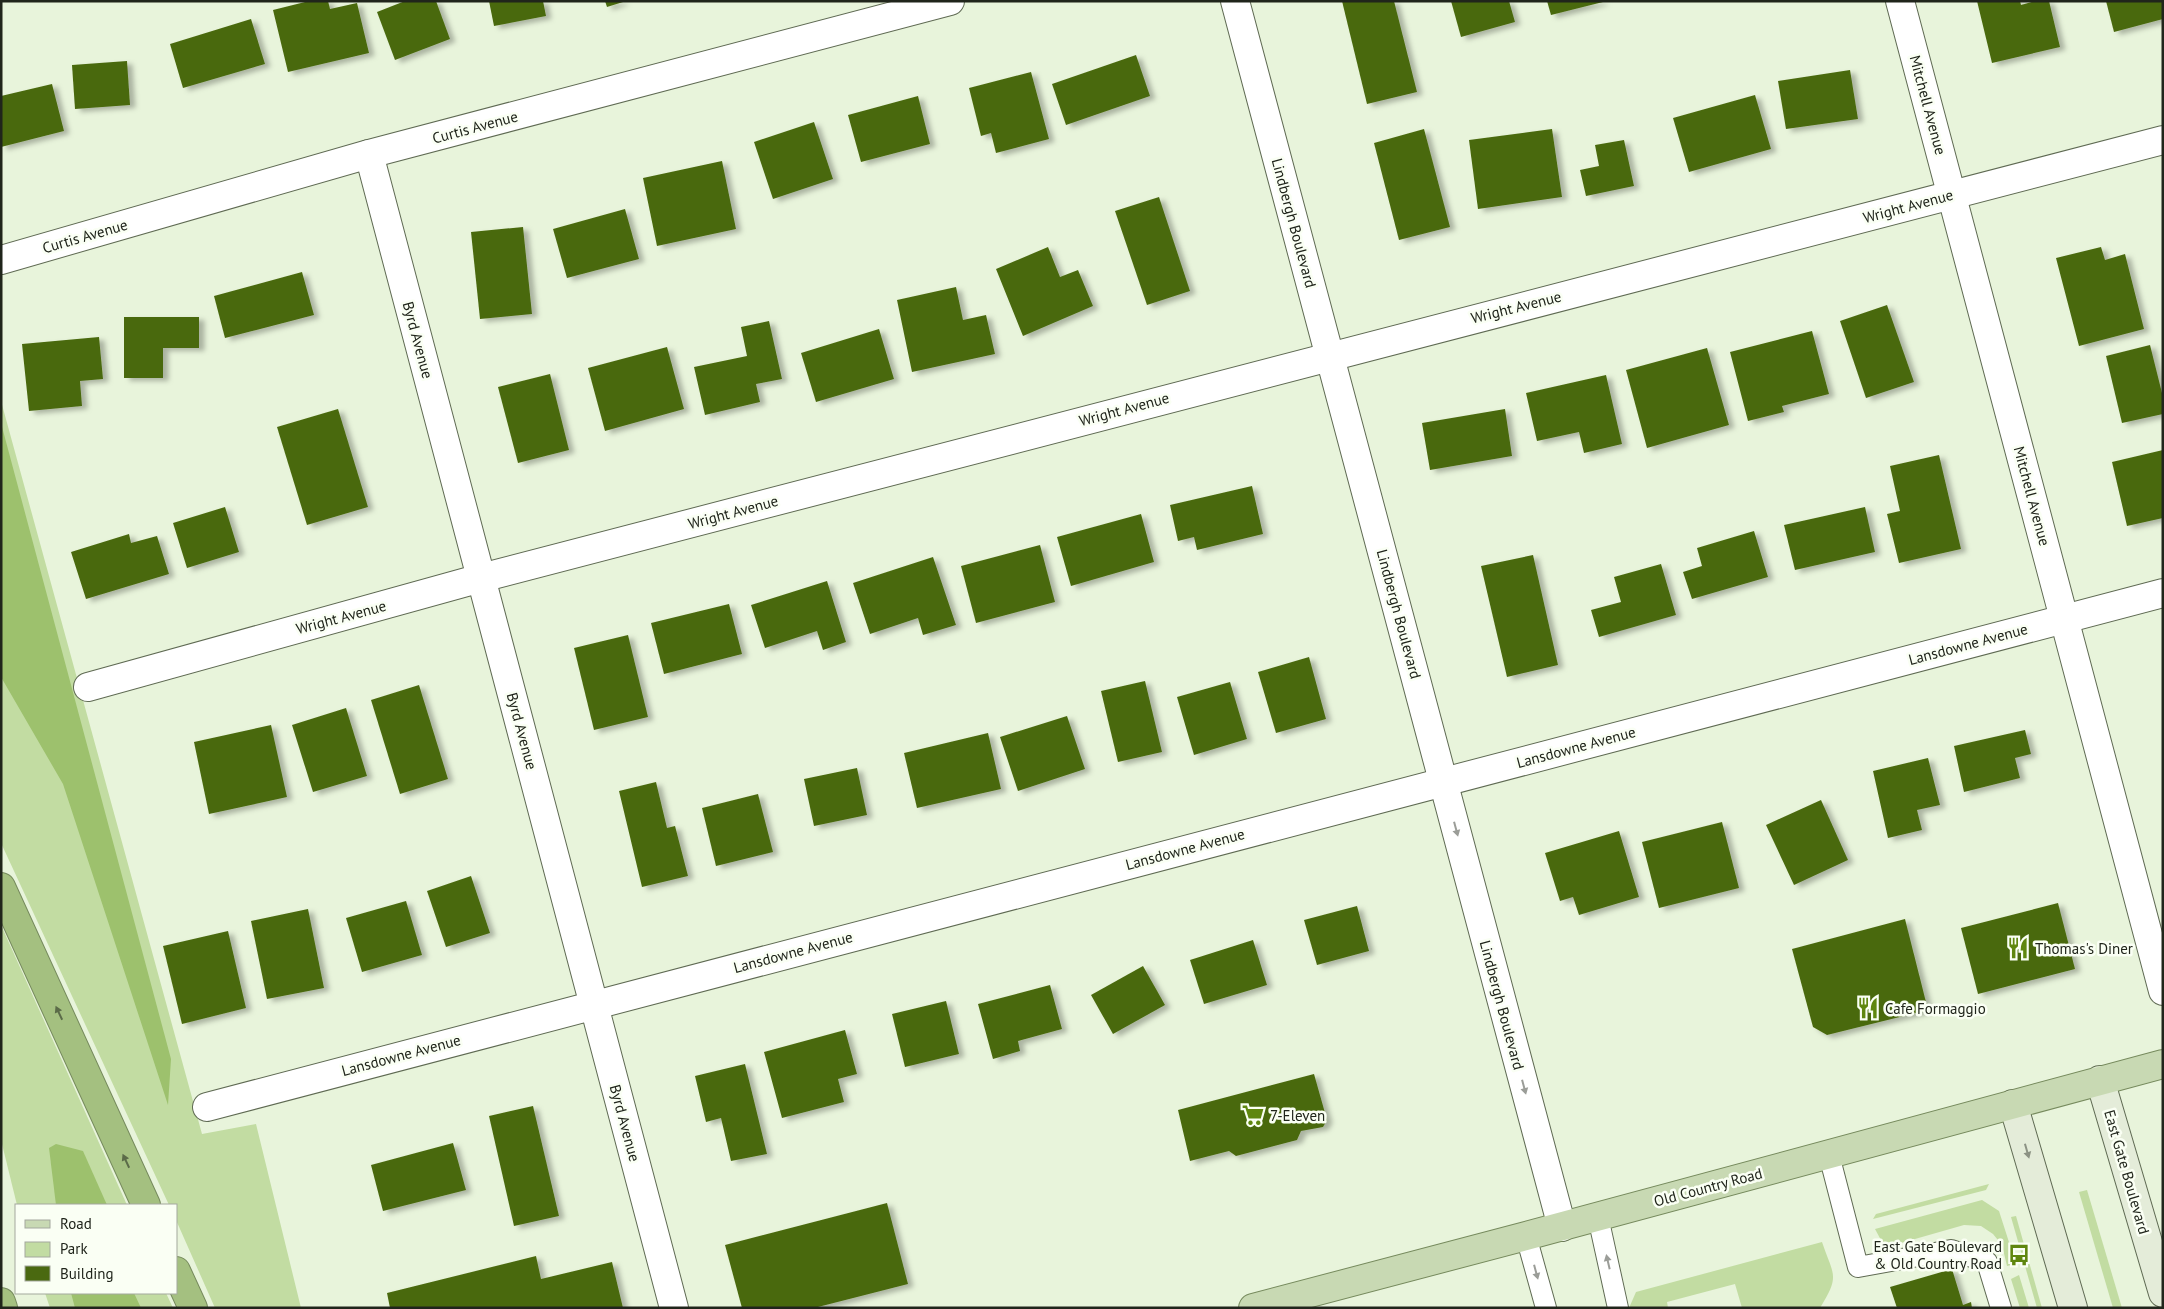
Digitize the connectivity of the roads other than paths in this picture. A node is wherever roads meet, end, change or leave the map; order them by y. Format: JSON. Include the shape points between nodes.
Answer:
{"nodes":[{"id":1,"x":950,"y":1,"type":"edge"},
{"id":2,"x":1235,"y":1,"type":"edge"},
{"id":3,"x":1900,"y":1,"type":"edge"},
{"id":4,"x":2163,"y":140,"type":"edge"},
{"id":5,"x":369,"y":154,"type":"junction"},
{"id":6,"x":1952,"y":195,"type":"junction"},
{"id":7,"x":1,"y":260,"type":"edge"},
{"id":8,"x":1330,"y":356,"type":"junction"},
{"id":9,"x":481,"y":578,"type":"junction"},
{"id":10,"x":2163,"y":593,"type":"edge"},
{"id":11,"x":2064,"y":619,"type":"junction"},
{"id":12,"x":88,"y":687,"type":"dead end"},
{"id":13,"x":1443,"y":782,"type":"junction"},
{"id":14,"x":1,"y":887,"type":"edge"},
{"id":15,"x":2163,"y":991,"type":"edge"},
{"id":16,"x":594,"y":1004,"type":"junction"},
{"id":17,"x":2163,"y":1064,"type":"edge"},
{"id":18,"x":2100,"y":1080,"type":"junction"},
{"id":19,"x":2013,"y":1104,"type":"junction"},
{"id":20,"x":207,"y":1107,"type":"dead end"},
{"id":21,"x":1829,"y":1155,"type":"junction"},
{"id":22,"x":146,"y":1204,"type":"edge"},
{"id":23,"x":1598,"y":1217,"type":"junction"},
{"id":24,"x":1562,"y":1227,"type":"junction"},
{"id":25,"x":1526,"y":1236,"type":"junction"},
{"id":26,"x":178,"y":1275,"type":"edge"},
{"id":27,"x":2163,"y":1293,"type":"edge"},
{"id":28,"x":1,"y":1302,"type":"edge"},
{"id":29,"x":3,"y":1308,"type":"edge"},
{"id":30,"x":193,"y":1308,"type":"edge"},
{"id":31,"x":674,"y":1308,"type":"edge"},
{"id":32,"x":1253,"y":1308,"type":"edge"},
{"id":33,"x":1546,"y":1308,"type":"edge"},
{"id":34,"x":1618,"y":1308,"type":"edge"},
{"id":35,"x":2001,"y":1308,"type":"edge"},
{"id":36,"x":2073,"y":1308,"type":"edge"}],
"edges":[{"from":1,"to":5,"type":"street","name":"Curtis Avenue"},
{"from":2,"to":8,"type":"street","name":"Lindbergh Boulevard"},
{"from":3,"to":6,"type":"street","name":"Mitchell Avenue"},
{"from":4,"to":6,"type":"street","name":"Wright Avenue"},
{"from":5,"to":7,"type":"street","name":"Curtis Avenue"},
{"from":5,"to":9,"type":"street","name":"Byrd Avenue"},
{"from":6,"to":8,"type":"street","name":"Wright Avenue"},
{"from":6,"to":11,"type":"street","name":"Mitchell Avenue"},
{"from":8,"to":9,"type":"street","name":"Wright Avenue"},
{"from":8,"to":13,"type":"street","name":"Lindbergh Boulevard"},
{"from":9,"to":12,"type":"street","name":"Wright Avenue"},
{"from":9,"to":16,"type":"street","name":"Byrd Avenue"},
{"from":10,"to":11,"type":"street","name":"Lansdowne Avenue"},
{"from":11,"to":13,"type":"street","name":"Lansdowne Avenue"},
{"from":11,"to":15,"type":"street","name":"Mitchell Avenue"},
{"from":13,"to":16,"type":"street","name":"Lansdowne Avenue"},
{"from":13,"to":24,"type":"street","name":"Lindbergh Boulevard","one_way":true},
{"from":22,"to":14,"type":"highway","one_way":true},
{"from":16,"to":20,"type":"street","name":"Lansdowne Avenue"},
{"from":16,"to":31,"type":"street","name":"Byrd Avenue"},
{"from":17,"to":18,"type":"main road","name":"Old Country Road"},
{"from":18,"to":19,"type":"main road","name":"Old Country Road"},
{"from":18,"to":27,"type":"street","name":"East Gate Boulevard"},
{"from":19,"to":21,"type":"main road","name":"Old Country Road"},
{"from":19,"to":36,"type":"street","one_way":true},
{"from":21,"to":23,"type":"main road","name":"Old Country Road"},
{"from":21,"to":35,"type":"lane","via":[[1858,1267],[1951,1250],[1987,1262]]},
{"from":23,"to":24,"type":"main road","name":"Old Country Road"},
{"from":34,"to":23,"type":"lane","one_way":true},
{"from":24,"to":25,"type":"main road","name":"Old Country Road"},
{"from":25,"to":32,"type":"main road","name":"Old Country Road"},
{"from":25,"to":33,"type":"lane","one_way":true},
{"from":26,"to":30,"type":"highway"},
{"from":28,"to":29,"type":"highway"}]}
